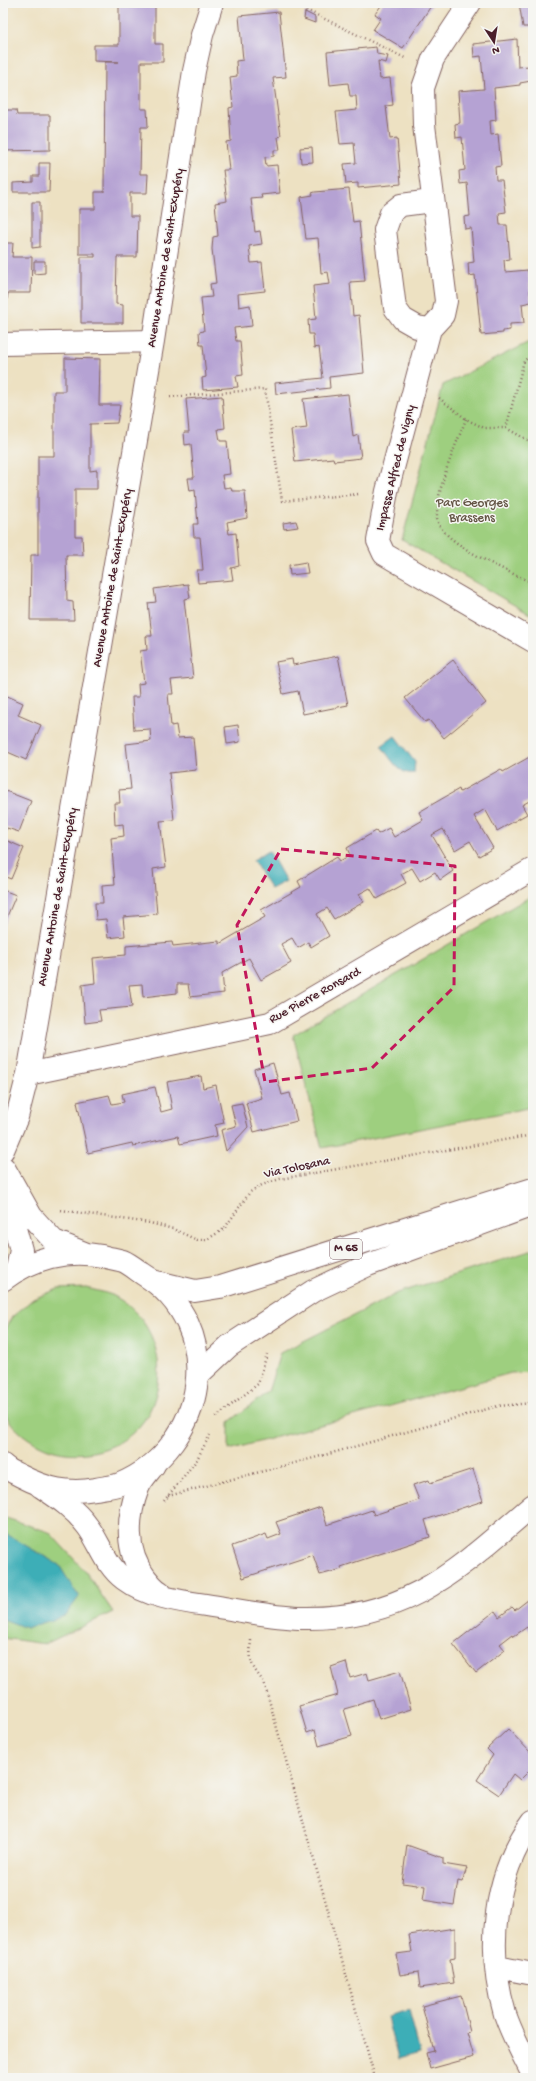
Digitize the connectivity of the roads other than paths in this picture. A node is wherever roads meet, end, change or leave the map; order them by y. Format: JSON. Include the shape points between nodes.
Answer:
{"nodes":[{"id":1,"x":212,"y":3,"type":"edge"},
{"id":2,"x":470,"y":3,"type":"edge"},
{"id":3,"x":432,"y":201,"type":"junction"},
{"id":4,"x":430,"y":329,"type":"junction"},
{"id":5,"x":153,"y":341,"type":"junction"},
{"id":6,"x":3,"y":344,"type":"edge"},
{"id":7,"x":533,"y":641,"type":"edge"},
{"id":8,"x":533,"y":869,"type":"edge"},
{"id":9,"x":28,"y":1074,"type":"junction"},
{"id":10,"x":3,"y":1168,"type":"edge"},
{"id":11,"x":533,"y":1189,"type":"edge"},
{"id":12,"x":533,"y":1205,"type":"edge"},
{"id":13,"x":84,"y":1253,"type":"junction"},
{"id":14,"x":10,"y":1274,"type":"edge"},
{"id":15,"x":157,"y":1282,"type":"junction"},
{"id":16,"x":198,"y":1375,"type":"junction"},
{"id":17,"x":3,"y":1465,"type":"edge"},
{"id":18,"x":154,"y":1465,"type":"junction"},
{"id":19,"x":40,"y":1486,"type":"junction"},
{"id":20,"x":533,"y":1505,"type":"edge"},
{"id":21,"x":176,"y":1600,"type":"junction"},
{"id":22,"x":533,"y":1821,"type":"edge"},
{"id":23,"x":497,"y":1967,"type":"junction"},
{"id":24,"x":533,"y":1974,"type":"edge"},
{"id":25,"x":533,"y":2075,"type":"edge"}],
"edges":[{"from":1,"to":5,"type":"street","name":"Avenue Antoine de Saint-Exupéry","via":[[194,71]]},
{"from":2,"to":3,"type":"street","via":[[434,59],[423,88],[422,103]]},
{"from":3,"to":4,"type":"street","via":[[437,218],[446,302],[444,315]]},
{"from":3,"to":4,"type":"street","via":[[401,205],[391,213],[385,230],[395,308],[403,319],[417,327]]},
{"from":4,"to":7,"type":"street","name":"Impasse Alfred de Vigny","via":[[387,491],[378,541],[384,554]]},
{"from":5,"to":6,"type":"street"},
{"from":5,"to":9,"type":"street","name":"Avenue Antoine de Saint-Exupéry"},
{"from":8,"to":9,"type":"street","name":"Rue Pierre Ronsard","via":[[270,1023]]},
{"from":9,"to":10,"type":"street","name":"Avenue Antoine de Saint-Exupéry"},
{"from":10,"to":13,"type":"street","via":[[31,1216],[54,1241]]},
{"from":10,"to":14,"type":"street","via":[[21,1250]]},
{"from":11,"to":15,"type":"street","number":"M 65","via":[[220,1288],[195,1291]]},
{"from":12,"to":16,"type":"street","number":"M 65","via":[[368,1265],[313,1291],[229,1346]]},
{"from":13,"to":14,"type":"street","via":[[50,1256]]},
{"from":13,"to":15,"type":"street","via":[[123,1261]]},
{"from":15,"to":16,"type":"street","via":[[175,1301],[188,1324],[196,1349]]},
{"from":16,"to":18,"type":"street","via":[[192,1409],[177,1440]]},
{"from":17,"to":19,"type":"street"},
{"from":18,"to":19,"type":"street","via":[[119,1484],[93,1490],[80,1492]]},
{"from":18,"to":21,"type":"street","via":[[139,1486],[130,1514],[130,1540],[138,1567],[154,1589]]},
{"from":19,"to":21,"type":"street","via":[[68,1505],[83,1521],[109,1563],[123,1578],[149,1593]]},
{"from":20,"to":21,"type":"street","via":[[459,1568],[430,1588],[399,1602],[367,1612],[333,1617],[298,1618]]},
{"from":22,"to":23,"type":"street","via":[[504,1877],[497,1909]]},
{"from":23,"to":24,"type":"street"},
{"from":23,"to":25,"type":"street","via":[[506,2014]]}]}
